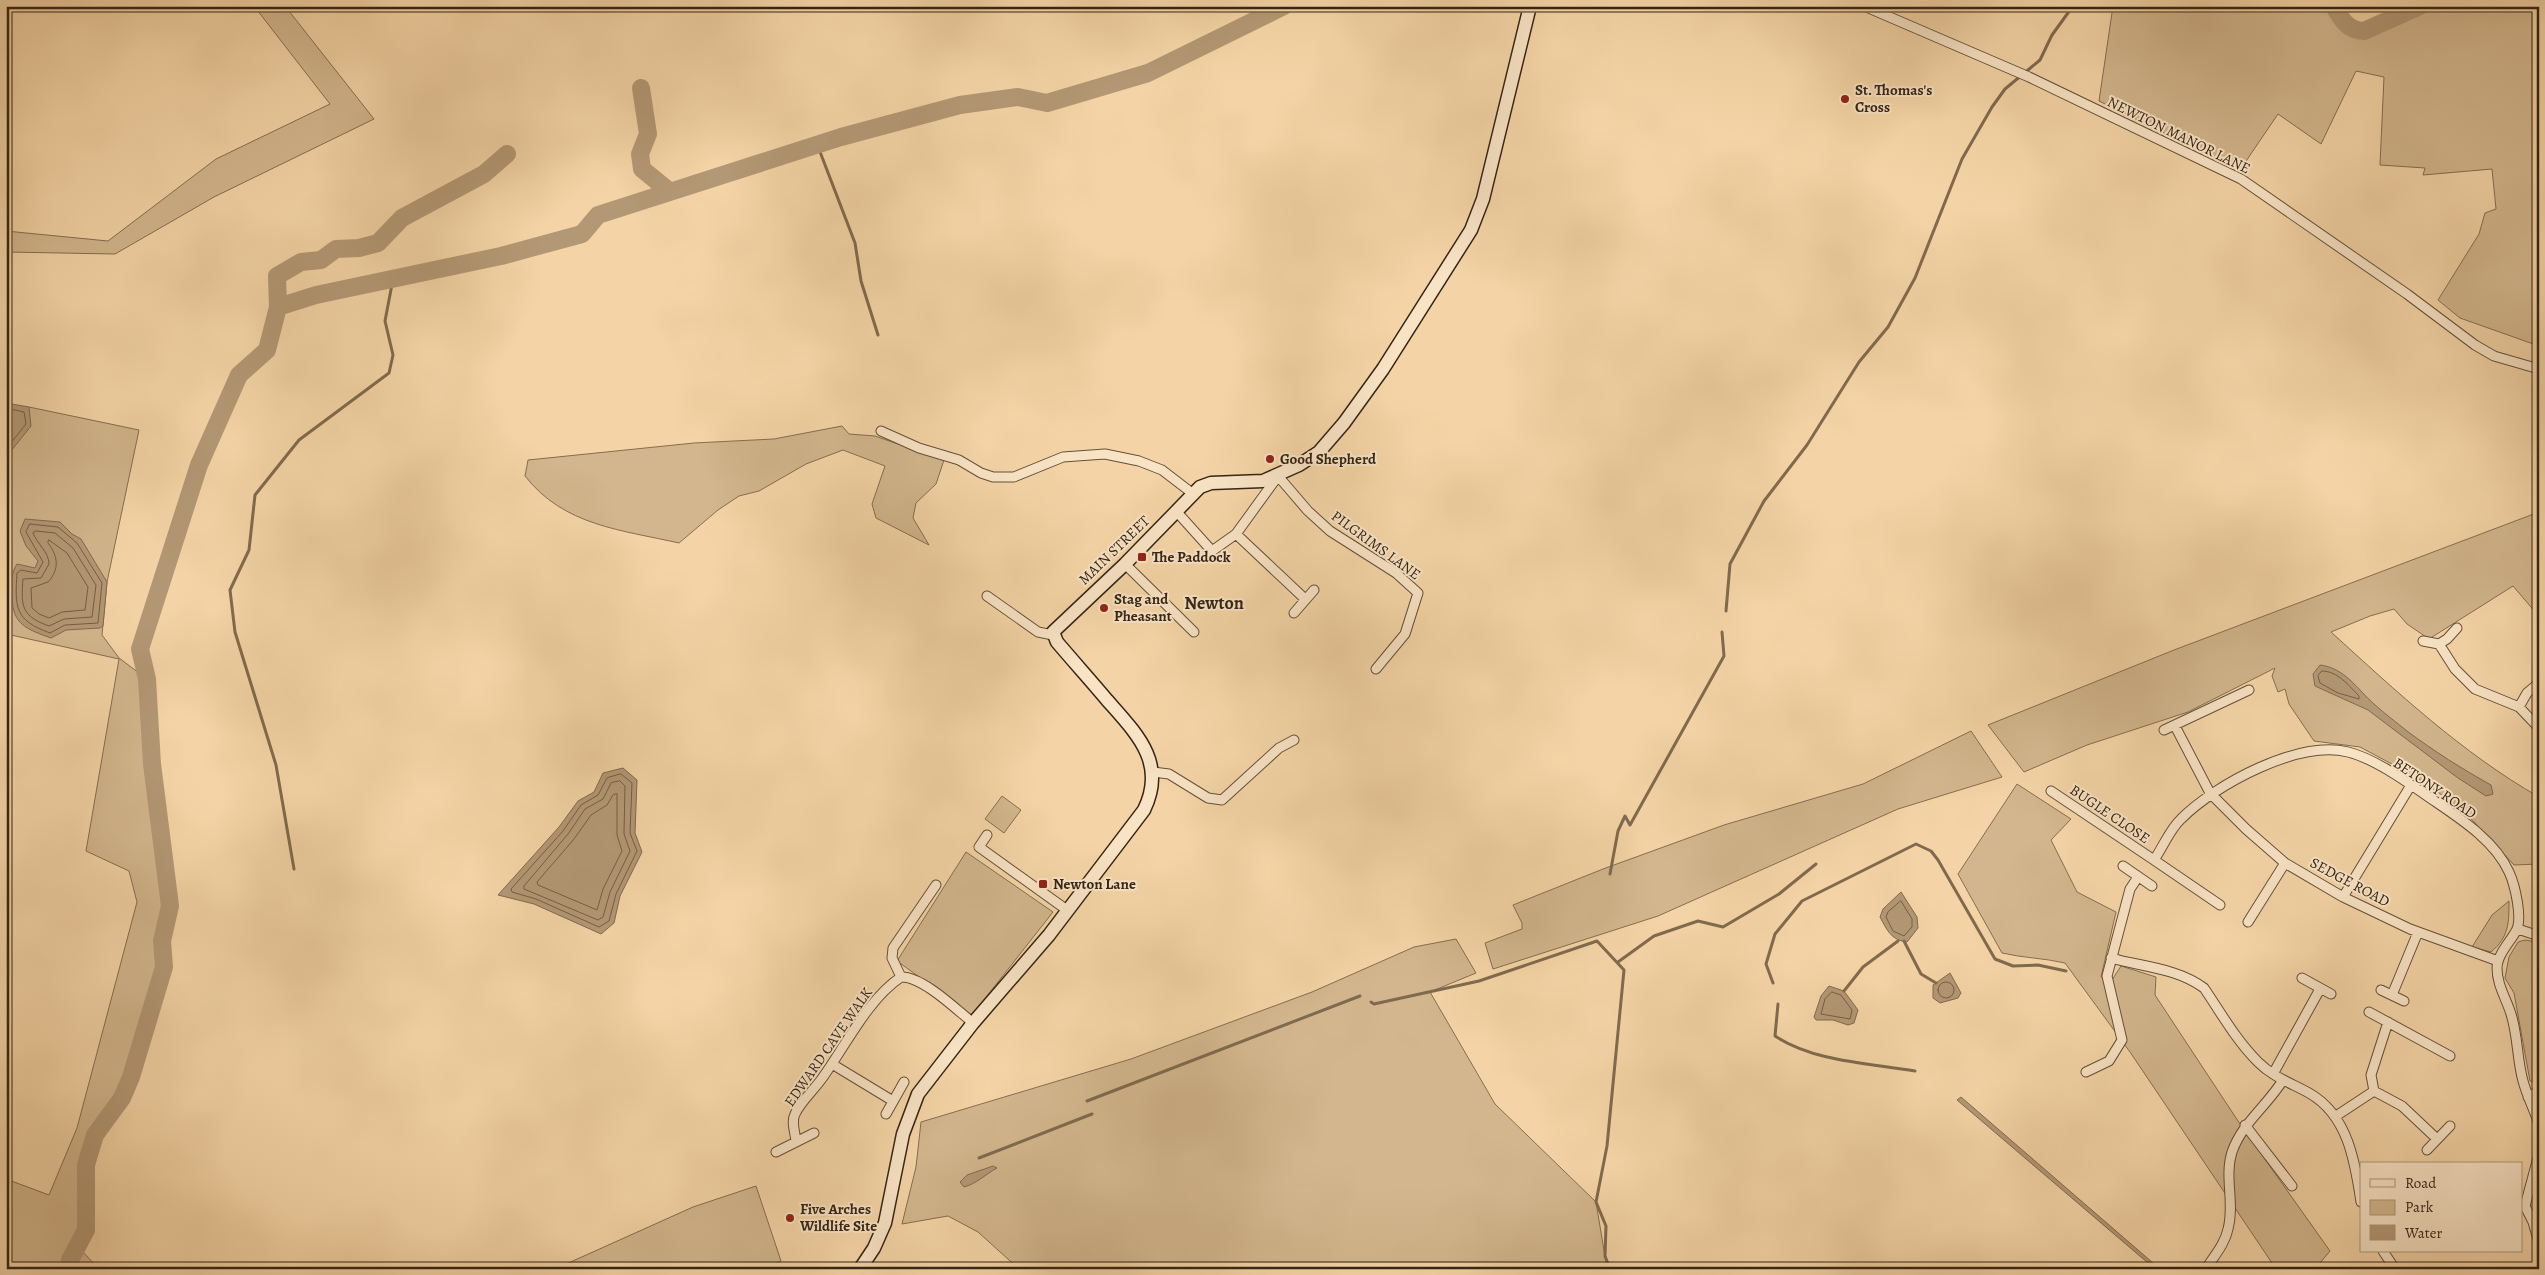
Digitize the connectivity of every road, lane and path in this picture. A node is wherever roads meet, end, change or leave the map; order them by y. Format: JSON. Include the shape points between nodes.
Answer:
{"nodes":[{"id":1,"x":1530,"y":6,"type":"edge"},
{"id":2,"x":1864,"y":6,"type":"edge"},
{"id":3,"x":2539,"y":369,"type":"edge"},
{"id":4,"x":881,"y":431,"type":"dead end"},
{"id":5,"x":1278,"y":476,"type":"junction"},
{"id":6,"x":1192,"y":493,"type":"junction"},
{"id":7,"x":1176,"y":511,"type":"junction"},
{"id":8,"x":1236,"y":534,"type":"junction"},
{"id":9,"x":1125,"y":564,"type":"junction"},
{"id":10,"x":1314,"y":590,"type":"dead end"},
{"id":11,"x":987,"y":596,"type":"dead end"},
{"id":12,"x":1304,"y":598,"type":"junction"},
{"id":13,"x":1294,"y":612,"type":"dead end"},
{"id":14,"x":2457,"y":628,"type":"dead end"},
{"id":15,"x":1054,"y":632,"type":"junction"},
{"id":16,"x":1194,"y":632,"type":"dead end"},
{"id":17,"x":2423,"y":641,"type":"dead end"},
{"id":18,"x":2439,"y":644,"type":"junction"},
{"id":19,"x":1376,"y":669,"type":"dead end"},
{"id":20,"x":2539,"y":683,"type":"edge"},
{"id":21,"x":2249,"y":690,"type":"dead end"},
{"id":22,"x":2519,"y":707,"type":"junction"},
{"id":23,"x":2175,"y":726,"type":"junction"},
{"id":24,"x":2539,"y":728,"type":"edge"},
{"id":25,"x":2164,"y":730,"type":"dead end"},
{"id":26,"x":1294,"y":740,"type":"dead end"},
{"id":27,"x":1153,"y":772,"type":"junction"},
{"id":28,"x":2411,"y":785,"type":"junction"},
{"id":29,"x":2051,"y":791,"type":"dead end"},
{"id":30,"x":2210,"y":793,"type":"junction"},
{"id":31,"x":987,"y":835,"type":"dead end"},
{"id":32,"x":2154,"y":860,"type":"junction"},
{"id":33,"x":2285,"y":863,"type":"junction"},
{"id":34,"x":2123,"y":866,"type":"dead end"},
{"id":35,"x":2138,"y":877,"type":"junction"},
{"id":36,"x":936,"y":885,"type":"dead end"},
{"id":37,"x":2152,"y":886,"type":"dead end"},
{"id":38,"x":2343,"y":897,"type":"junction"},
{"id":39,"x":2220,"y":905,"type":"dead end"},
{"id":40,"x":1067,"y":910,"type":"junction"},
{"id":41,"x":2248,"y":922,"type":"dead end"},
{"id":42,"x":2518,"y":929,"type":"junction"},
{"id":43,"x":2418,"y":932,"type":"junction"},
{"id":44,"x":2539,"y":936,"type":"edge"},
{"id":45,"x":2111,"y":958,"type":"junction"},
{"id":46,"x":2498,"y":961,"type":"junction"},
{"id":47,"x":901,"y":977,"type":"junction"},
{"id":48,"x":2302,"y":978,"type":"dead end"},
{"id":49,"x":2320,"y":989,"type":"junction"},
{"id":50,"x":2381,"y":990,"type":"dead end"},
{"id":51,"x":2331,"y":994,"type":"dead end"},
{"id":52,"x":2392,"y":995,"type":"junction"},
{"id":53,"x":2404,"y":1001,"type":"dead end"},
{"id":54,"x":2369,"y":1012,"type":"dead end"},
{"id":55,"x":2388,"y":1022,"type":"junction"},
{"id":56,"x":973,"y":1023,"type":"junction"},
{"id":57,"x":2450,"y":1056,"type":"dead end"},
{"id":58,"x":832,"y":1064,"type":"junction"},
{"id":59,"x":2086,"y":1072,"type":"dead end"},
{"id":60,"x":2273,"y":1074,"type":"junction"},
{"id":61,"x":2283,"y":1080,"type":"junction"},
{"id":62,"x":904,"y":1082,"type":"dead end"},
{"id":63,"x":2374,"y":1091,"type":"junction"},
{"id":64,"x":2539,"y":1091,"type":"edge"},
{"id":65,"x":2528,"y":1096,"type":"junction"},
{"id":66,"x":893,"y":1101,"type":"junction"},
{"id":67,"x":886,"y":1114,"type":"dead end"},
{"id":68,"x":2336,"y":1116,"type":"junction"},
{"id":69,"x":2539,"y":1124,"type":"edge"},
{"id":70,"x":2245,"y":1125,"type":"junction"},
{"id":71,"x":2450,"y":1126,"type":"dead end"},
{"id":72,"x":814,"y":1133,"type":"dead end"},
{"id":73,"x":2437,"y":1139,"type":"junction"},
{"id":74,"x":796,"y":1140,"type":"junction"},
{"id":75,"x":2427,"y":1150,"type":"dead end"},
{"id":76,"x":776,"y":1152,"type":"dead end"},
{"id":77,"x":2539,"y":1154,"type":"edge"},
{"id":78,"x":2292,"y":1186,"type":"dead end"},
{"id":79,"x":2360,"y":1196,"type":"edge"},
{"id":80,"x":2523,"y":1207,"type":"edge"},
{"id":81,"x":2539,"y":1242,"type":"edge"},
{"id":82,"x":2384,"y":1252,"type":"edge"},
{"id":83,"x":860,"y":1269,"type":"edge"},
{"id":84,"x":2206,"y":1269,"type":"edge"},
{"id":85,"x":2395,"y":1269,"type":"edge"}],
"edges":[{"from":1,"to":5,"type":"street","via":[[1483,199],[1471,230],[1387,363],[1344,423],[1319,452]]},
{"from":2,"to":3,"type":"street","name":"NEWTON MANOR LANE","via":[[2012,69],[2240,179],[2475,345],[2494,356]]},
{"from":4,"to":6,"type":"street","via":[[918,448],[959,460],[993,477],[1014,478],[1063,457],[1105,454],[1162,470]]},
{"from":5,"to":6,"type":"street","via":[[1264,481],[1211,482]]},
{"from":5,"to":8,"type":"street","via":[[1243,520]]},
{"from":5,"to":19,"type":"street","name":"PILGRIMS LANE","via":[[1330,531],[1396,573],[1418,593],[1405,634]]},
{"from":6,"to":7,"type":"street","name":"MAIN STREET"},
{"from":7,"to":8,"type":"street","via":[[1212,551]]},
{"from":7,"to":9,"type":"street","name":"MAIN STREET"},
{"from":8,"to":12,"type":"street"},
{"from":9,"to":15,"type":"street","name":"MAIN STREET"},
{"from":9,"to":16,"type":"street"},
{"from":10,"to":12,"type":"street"},
{"from":11,"to":15,"type":"street","via":[[1038,632]]},
{"from":12,"to":13,"type":"street"},
{"from":14,"to":18,"type":"street"},
{"from":15,"to":27,"type":"street","via":[[1140,738]]},
{"from":17,"to":18,"type":"street"},
{"from":18,"to":22,"type":"street","via":[[2455,669],[2475,689]]},
{"from":20,"to":22,"type":"street","via":[[2527,693]]},
{"from":21,"to":23,"type":"street"},
{"from":22,"to":24,"type":"street"},
{"from":23,"to":25,"type":"street"},
{"from":23,"to":30,"type":"street","name":"SEDGE ROAD"},
{"from":26,"to":27,"type":"street","via":[[1279,748],[1222,800],[1208,798],[1169,774]]},
{"from":27,"to":40,"type":"street","via":[[1152,791],[1144,810]]},
{"from":28,"to":30,"type":"street","name":"BETONY ROAD","via":[[2364,758],[2347,752],[2326,751],[2308,752],[2266,766]]},
{"from":28,"to":38,"type":"street"},
{"from":28,"to":42,"type":"street","name":"BETONY ROAD","via":[[2461,819],[2500,855],[2515,891]]},
{"from":29,"to":32,"type":"street","name":"BUGLE CLOSE"},
{"from":30,"to":32,"type":"street","name":"BUGLE CLOSE","via":[[2180,820]]},
{"from":30,"to":33,"type":"street","name":"SEDGE ROAD"},
{"from":31,"to":40,"type":"street","via":[[980,847]]},
{"from":32,"to":39,"type":"street","name":"BUGLE CLOSE"},
{"from":33,"to":38,"type":"street","name":"SEDGE ROAD"},
{"from":33,"to":41,"type":"street"},
{"from":34,"to":35,"type":"street"},
{"from":35,"to":37,"type":"street"},
{"from":35,"to":45,"type":"street","via":[[2130,889]]},
{"from":36,"to":47,"type":"street","via":[[893,948],[892,958]]},
{"from":38,"to":43,"type":"street","name":"SEDGE ROAD"},
{"from":40,"to":56,"type":"street"},
{"from":42,"to":44,"type":"street"},
{"from":42,"to":46,"type":"street"},
{"from":43,"to":46,"type":"street","name":"SEDGE ROAD"},
{"from":43,"to":52,"type":"street"},
{"from":45,"to":59,"type":"street","via":[[2107,976],[2122,1040],[2108,1061]]},
{"from":45,"to":60,"type":"street","via":[[2181,975],[2204,988],[2252,1054]]},
{"from":46,"to":65,"type":"street","via":[[2499,986],[2512,1016]]},
{"from":47,"to":56,"type":"street","via":[[910,977]]},
{"from":47,"to":58,"type":"street","name":"EDWARD CAVE WALK","via":[[890,984]]},
{"from":48,"to":49,"type":"street"},
{"from":49,"to":51,"type":"street"},
{"from":49,"to":60,"type":"street"},
{"from":50,"to":52,"type":"street"},
{"from":52,"to":53,"type":"street"},
{"from":54,"to":55,"type":"street"},
{"from":55,"to":57,"type":"street"},
{"from":55,"to":63,"type":"street","via":[[2372,1075]]},
{"from":56,"to":83,"type":"street","via":[[918,1094],[906,1124],[885,1223]]},
{"from":58,"to":66,"type":"street"},
{"from":58,"to":74,"type":"street","name":"EDWARD CAVE WALK","via":[[796,1112],[793,1124]]},
{"from":60,"to":61,"type":"street"},
{"from":61,"to":68,"type":"street","via":[[2312,1094]]},
{"from":61,"to":70,"type":"street","via":[[2271,1099]]},
{"from":62,"to":66,"type":"street"},
{"from":63,"to":68,"type":"street"},
{"from":63,"to":73,"type":"street","via":[[2402,1106]]},
{"from":64,"to":65,"type":"street"},
{"from":65,"to":69,"type":"street"},
{"from":66,"to":67,"type":"street"},
{"from":68,"to":79,"type":"street","via":[[2351,1146]]},
{"from":70,"to":78,"type":"street"},
{"from":70,"to":84,"type":"street","via":[[2229,1162],[2229,1227]]},
{"from":71,"to":73,"type":"street"},
{"from":72,"to":74,"type":"street"},
{"from":73,"to":75,"type":"street"},
{"from":74,"to":76,"type":"street"},
{"from":77,"to":80,"type":"street"},
{"from":80,"to":81,"type":"street","via":[[2533,1222]]},
{"from":82,"to":85,"type":"street"}]}
